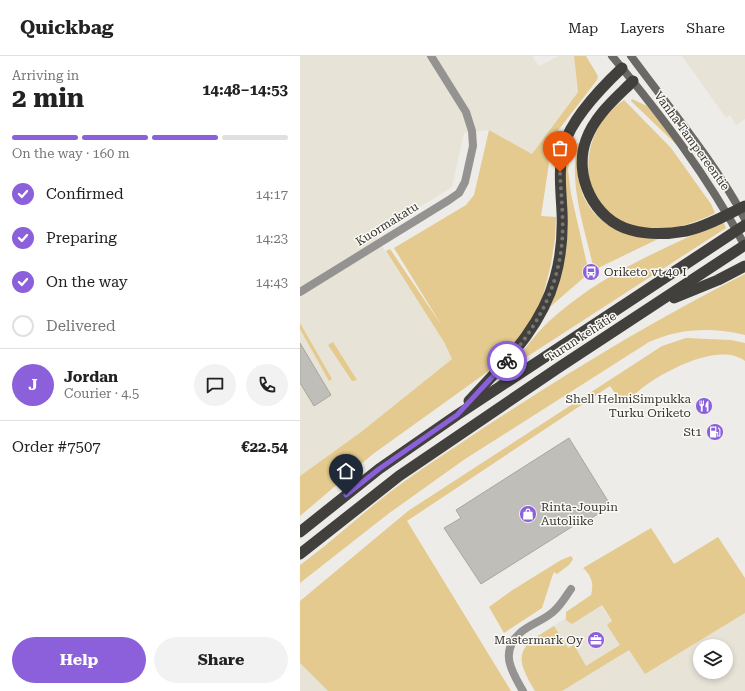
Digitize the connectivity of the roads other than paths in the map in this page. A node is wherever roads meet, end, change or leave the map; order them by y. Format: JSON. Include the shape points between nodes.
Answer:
{"nodes":[{"id":1,"x":431,"y":56,"type":"edge"},
{"id":2,"x":612,"y":56,"type":"edge"},
{"id":3,"x":630,"y":56,"type":"edge"},
{"id":4,"x":638,"y":65,"type":"junction"},
{"id":5,"x":622,"y":68,"type":"junction"},
{"id":6,"x":633,"y":81,"type":"junction"},
{"id":7,"x":745,"y":206,"type":"edge"},
{"id":8,"x":745,"y":219,"type":"edge"},
{"id":9,"x":745,"y":225,"type":"edge"},
{"id":10,"x":745,"y":246,"type":"edge"},
{"id":11,"x":745,"y":266,"type":"edge"},
{"id":12,"x":300,"y":292,"type":"edge"},
{"id":13,"x":651,"y":306,"type":"junction"},
{"id":14,"x":457,"y":415,"type":"junction"},
{"id":15,"x":300,"y":532,"type":"edge"},
{"id":16,"x":300,"y":554,"type":"edge"},
{"id":17,"x":571,"y":589,"type":"dead end"},
{"id":18,"x":523,"y":691,"type":"edge"}],
"edges":[{"from":1,"to":12,"type":"street","name":"Kuormakatu","via":[[470,120],[473,137],[465,182],[456,195]]},
{"from":2,"to":5,"type":"main road","name":"Vanha Tampereentie"},
{"from":3,"to":4,"type":"main road","name":"Vanha Tampereentie"},
{"from":4,"to":5,"type":"main road"},
{"from":4,"to":6,"type":"main road"},
{"from":4,"to":8,"type":"main road","name":"Vanha Tampereentie","via":[[730,192]]},
{"from":5,"to":6,"type":"main road","name":"Vanha Tampereentie"},
{"from":5,"to":14,"type":"highway","via":[[579,118],[565,144],[560,172],[561,248],[555,279],[547,301],[534,326],[518,348]]},
{"from":6,"to":7,"type":"highway","via":[[599,115],[584,146],[582,170],[585,186],[590,197],[604,214],[631,230],[659,233],[686,231]]},
{"from":6,"to":10,"type":"main road","name":"Vanha Tampereentie","via":[[679,140],[719,199]]},
{"from":9,"to":14,"type":"highway","name":"Turun kehätie"},
{"from":10,"to":13,"type":"highway","name":"Turun kehätie"},
{"from":11,"to":13,"type":"highway","via":[[718,280]]},
{"from":13,"to":16,"type":"highway","name":"Turun kehätie","via":[[398,476]]},
{"from":14,"to":15,"type":"highway","name":"Turun kehätie","via":[[379,469]]},
{"from":17,"to":18,"type":"street","via":[[554,612],[519,633],[511,646],[508,659],[510,670]]}]}
